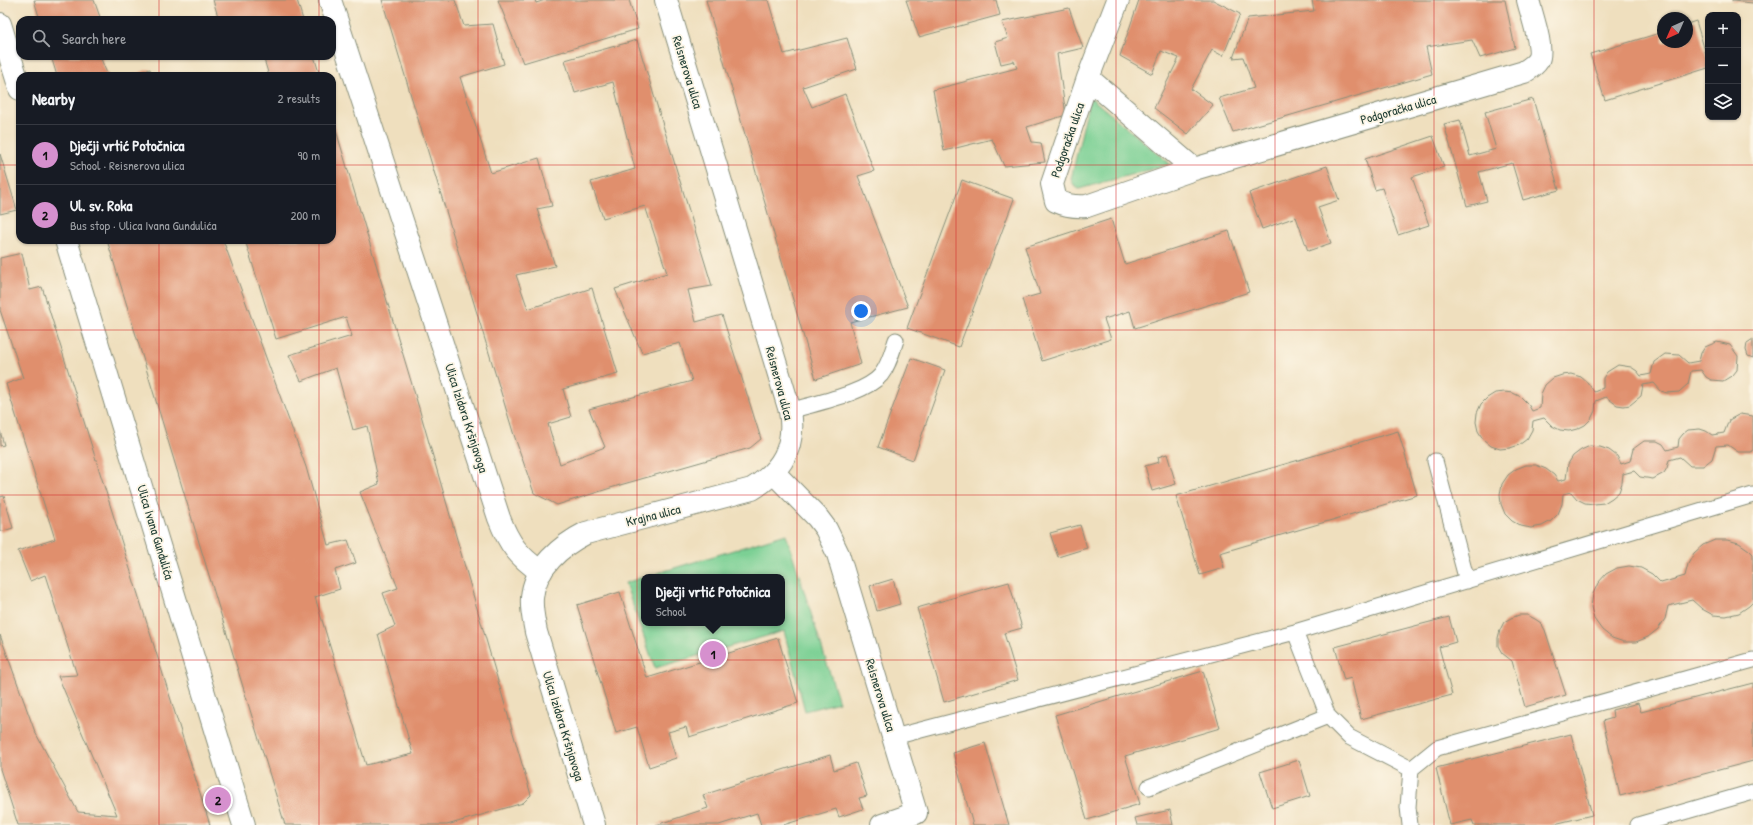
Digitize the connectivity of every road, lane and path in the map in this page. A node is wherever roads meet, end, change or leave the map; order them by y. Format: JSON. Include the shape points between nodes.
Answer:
{"nodes":[{"id":1,"x":330,"y":0,"type":"edge"},
{"id":2,"x":666,"y":0,"type":"edge"},
{"id":3,"x":1118,"y":0,"type":"edge"},
{"id":4,"x":1528,"y":0,"type":"edge"},
{"id":5,"x":335,"y":16,"type":"edge"},
{"id":6,"x":336,"y":18,"type":"edge"},
{"id":7,"x":0,"y":24,"type":"edge"},
{"id":8,"x":16,"y":76,"type":"edge"},
{"id":9,"x":1088,"y":78,"type":"junction"},
{"id":10,"x":1194,"y":169,"type":"junction"},
{"id":11,"x":67,"y":244,"type":"edge"},
{"id":12,"x":896,"y":340,"type":"dead end"},
{"id":13,"x":790,"y":411,"type":"junction"},
{"id":14,"x":1435,"y":461,"type":"dead end"},
{"id":15,"x":774,"y":473,"type":"junction"},
{"id":16,"x":1753,"y":495,"type":"edge"},
{"id":17,"x":541,"y":572,"type":"junction"},
{"id":18,"x":1467,"y":581,"type":"junction"},
{"id":19,"x":1295,"y":632,"type":"junction"},
{"id":20,"x":1753,"y":660,"type":"edge"},
{"id":21,"x":1328,"y":716,"type":"junction"},
{"id":22,"x":894,"y":737,"type":"junction"},
{"id":23,"x":1411,"y":769,"type":"junction"},
{"id":24,"x":1150,"y":787,"type":"dead end"},
{"id":25,"x":1753,"y":792,"type":"edge"},
{"id":26,"x":918,"y":819,"type":"edge"},
{"id":27,"x":244,"y":825,"type":"edge"},
{"id":28,"x":594,"y":825,"type":"edge"},
{"id":29,"x":882,"y":825,"type":"edge"},
{"id":30,"x":1410,"y":825,"type":"edge"},
{"id":31,"x":1638,"y":825,"type":"edge"}],
"edges":[{"from":1,"to":5,"type":"street","name":"Ulica Izidora Kršnjavoga"},
{"from":2,"to":13,"type":"street","name":"Reisnerova ulica"},
{"from":3,"to":9,"type":"street","name":"Podgoračka ulica"},
{"from":4,"to":10,"type":"street","name":"Podgoračka ulica","via":[[1540,49],[1539,58],[1524,72]]},
{"from":6,"to":17,"type":"street","name":"Ulica Izidora Kršnjavoga","via":[[499,518],[513,548]]},
{"from":7,"to":8,"type":"street"},
{"from":9,"to":10,"type":"street"},
{"from":9,"to":10,"type":"street","name":"Podgoračka ulica","via":[[1052,184],[1056,201],[1074,207],[1087,206]]},
{"from":11,"to":27,"type":"street","name":"Ulica Ivana Gundulića"},
{"from":12,"to":13,"type":"lane","via":[[890,360],[872,384]]},
{"from":13,"to":15,"type":"street","name":"Reisnerova ulica","via":[[792,423],[788,447]]},
{"from":14,"to":18,"type":"lane"},
{"from":15,"to":17,"type":"street","name":"Krajna ulica","via":[[752,490],[586,533],[559,550]]},
{"from":15,"to":22,"type":"street","name":"Reisnerova ulica","via":[[818,517],[838,554]]},
{"from":16,"to":18,"type":"lane"},
{"from":17,"to":28,"type":"street","name":"Ulica Izidora Kršnjavoga","via":[[532,596],[532,612]]},
{"from":18,"to":19,"type":"lane"},
{"from":19,"to":21,"type":"lane"},
{"from":19,"to":22,"type":"lane"},
{"from":20,"to":23,"type":"lane","via":[[1437,748]]},
{"from":21,"to":23,"type":"lane","via":[[1349,737]]},
{"from":21,"to":24,"type":"lane"},
{"from":22,"to":26,"type":"street","name":"Reisnerova ulica"},
{"from":23,"to":30,"type":"lane","via":[[1408,807]]},
{"from":25,"to":31,"type":"lane"},
{"from":26,"to":29,"type":"street"}]}
